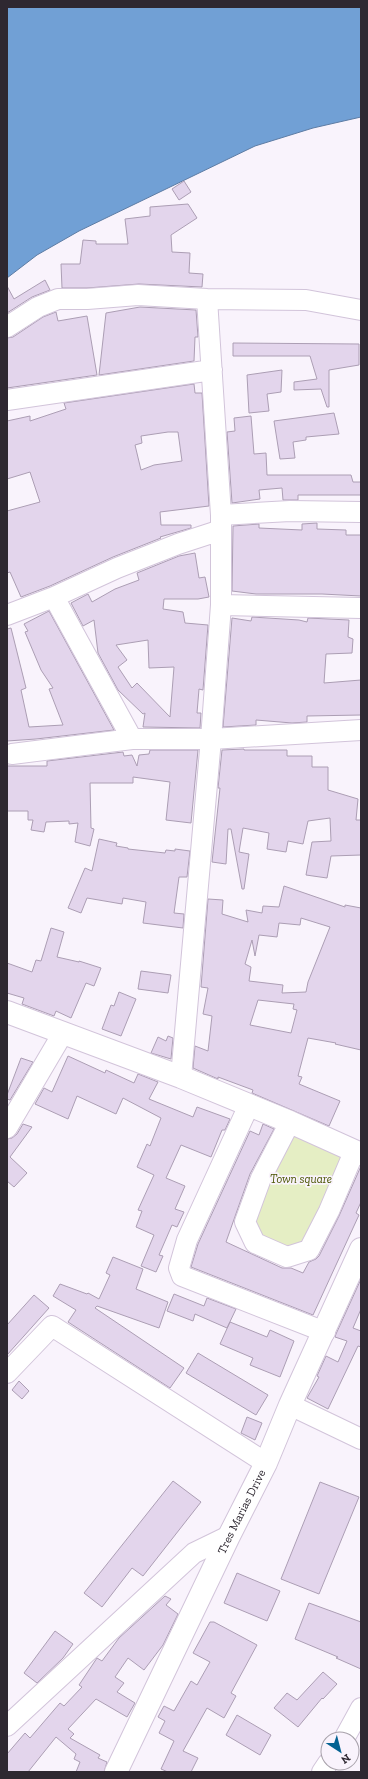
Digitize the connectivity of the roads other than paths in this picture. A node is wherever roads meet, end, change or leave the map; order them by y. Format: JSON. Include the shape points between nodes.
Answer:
{"nodes":[{"id":1,"x":207,"y":299,"type":"junction"},
{"id":2,"x":361,"y":310,"type":"edge"},
{"id":3,"x":7,"y":327,"type":"edge"},
{"id":4,"x":212,"y":370,"type":"junction"},
{"id":5,"x":7,"y":400,"type":"edge"},
{"id":6,"x":361,"y":512,"type":"edge"},
{"id":7,"x":221,"y":522,"type":"junction"},
{"id":8,"x":54,"y":597,"type":"junction"},
{"id":9,"x":221,"y":605,"type":"junction"},
{"id":10,"x":361,"y":608,"type":"edge"},
{"id":11,"x":7,"y":614,"type":"edge"},
{"id":12,"x":361,"y":730,"type":"edge"},
{"id":13,"x":132,"y":739,"type":"junction"},
{"id":14,"x":211,"y":739,"type":"junction"},
{"id":15,"x":12,"y":754,"type":"dead end"},
{"id":16,"x":7,"y":1012,"type":"edge"},
{"id":17,"x":63,"y":1032,"type":"junction"},
{"id":18,"x":181,"y":1077,"type":"junction"},
{"id":19,"x":249,"y":1105,"type":"junction"},
{"id":20,"x":290,"y":1122,"type":"junction"},
{"id":21,"x":7,"y":1128,"type":"edge"},
{"id":22,"x":357,"y":1153,"type":"edge"},
{"id":23,"x":361,"y":1249,"type":"edge"},
{"id":24,"x":325,"y":1332,"type":"junction"},
{"id":25,"x":7,"y":1373,"type":"edge"},
{"id":26,"x":290,"y":1405,"type":"junction"},
{"id":27,"x":361,"y":1439,"type":"edge"},
{"id":28,"x":266,"y":1463,"type":"junction"},
{"id":29,"x":229,"y":1536,"type":"junction"},
{"id":30,"x":361,"y":1708,"type":"edge"},
{"id":31,"x":7,"y":1726,"type":"edge"},
{"id":32,"x":353,"y":1731,"type":"edge"},
{"id":33,"x":116,"y":1772,"type":"edge"}],
"edges":[{"from":1,"to":2,"type":"street","via":[[306,300]]},
{"from":1,"to":3,"type":"street","via":[[138,295],[58,299]]},
{"from":1,"to":4,"type":"street"},
{"from":4,"to":5,"type":"street"},
{"from":4,"to":7,"type":"street"},
{"from":6,"to":7,"type":"street","via":[[290,511]]},
{"from":7,"to":8,"type":"street","via":[[178,544]]},
{"from":7,"to":9,"type":"street"},
{"from":8,"to":11,"type":"street"},
{"from":8,"to":13,"type":"street"},
{"from":9,"to":10,"type":"street"},
{"from":9,"to":14,"type":"street"},
{"from":12,"to":14,"type":"street"},
{"from":13,"to":14,"type":"street"},
{"from":13,"to":15,"type":"street"},
{"from":14,"to":18,"type":"street"},
{"from":16,"to":17,"type":"main road"},
{"from":17,"to":18,"type":"main road"},
{"from":17,"to":21,"type":"street"},
{"from":18,"to":19,"type":"main road"},
{"from":19,"to":20,"type":"main road"},
{"from":19,"to":24,"type":"street","via":[[187,1240],[180,1272],[182,1276]]},
{"from":20,"to":22,"type":"main road"},
{"from":20,"to":22,"type":"street","via":[[261,1178],[245,1222],[255,1243],[287,1257],[309,1250]]},
{"from":23,"to":24,"type":"main road","name":"Tres Marias Drive"},
{"from":24,"to":26,"type":"main road","name":"Tres Marias Drive"},
{"from":25,"to":28,"type":"street","via":[[52,1326]]},
{"from":26,"to":27,"type":"street"},
{"from":26,"to":28,"type":"main road","name":"Tres Marias Drive"},
{"from":28,"to":29,"type":"main road","name":"Tres Marias Drive"},
{"from":29,"to":31,"type":"street","via":[[194,1552]]},
{"from":29,"to":33,"type":"main road","name":"Tres Marias Drive"},
{"from":30,"to":32,"type":"street"}]}
